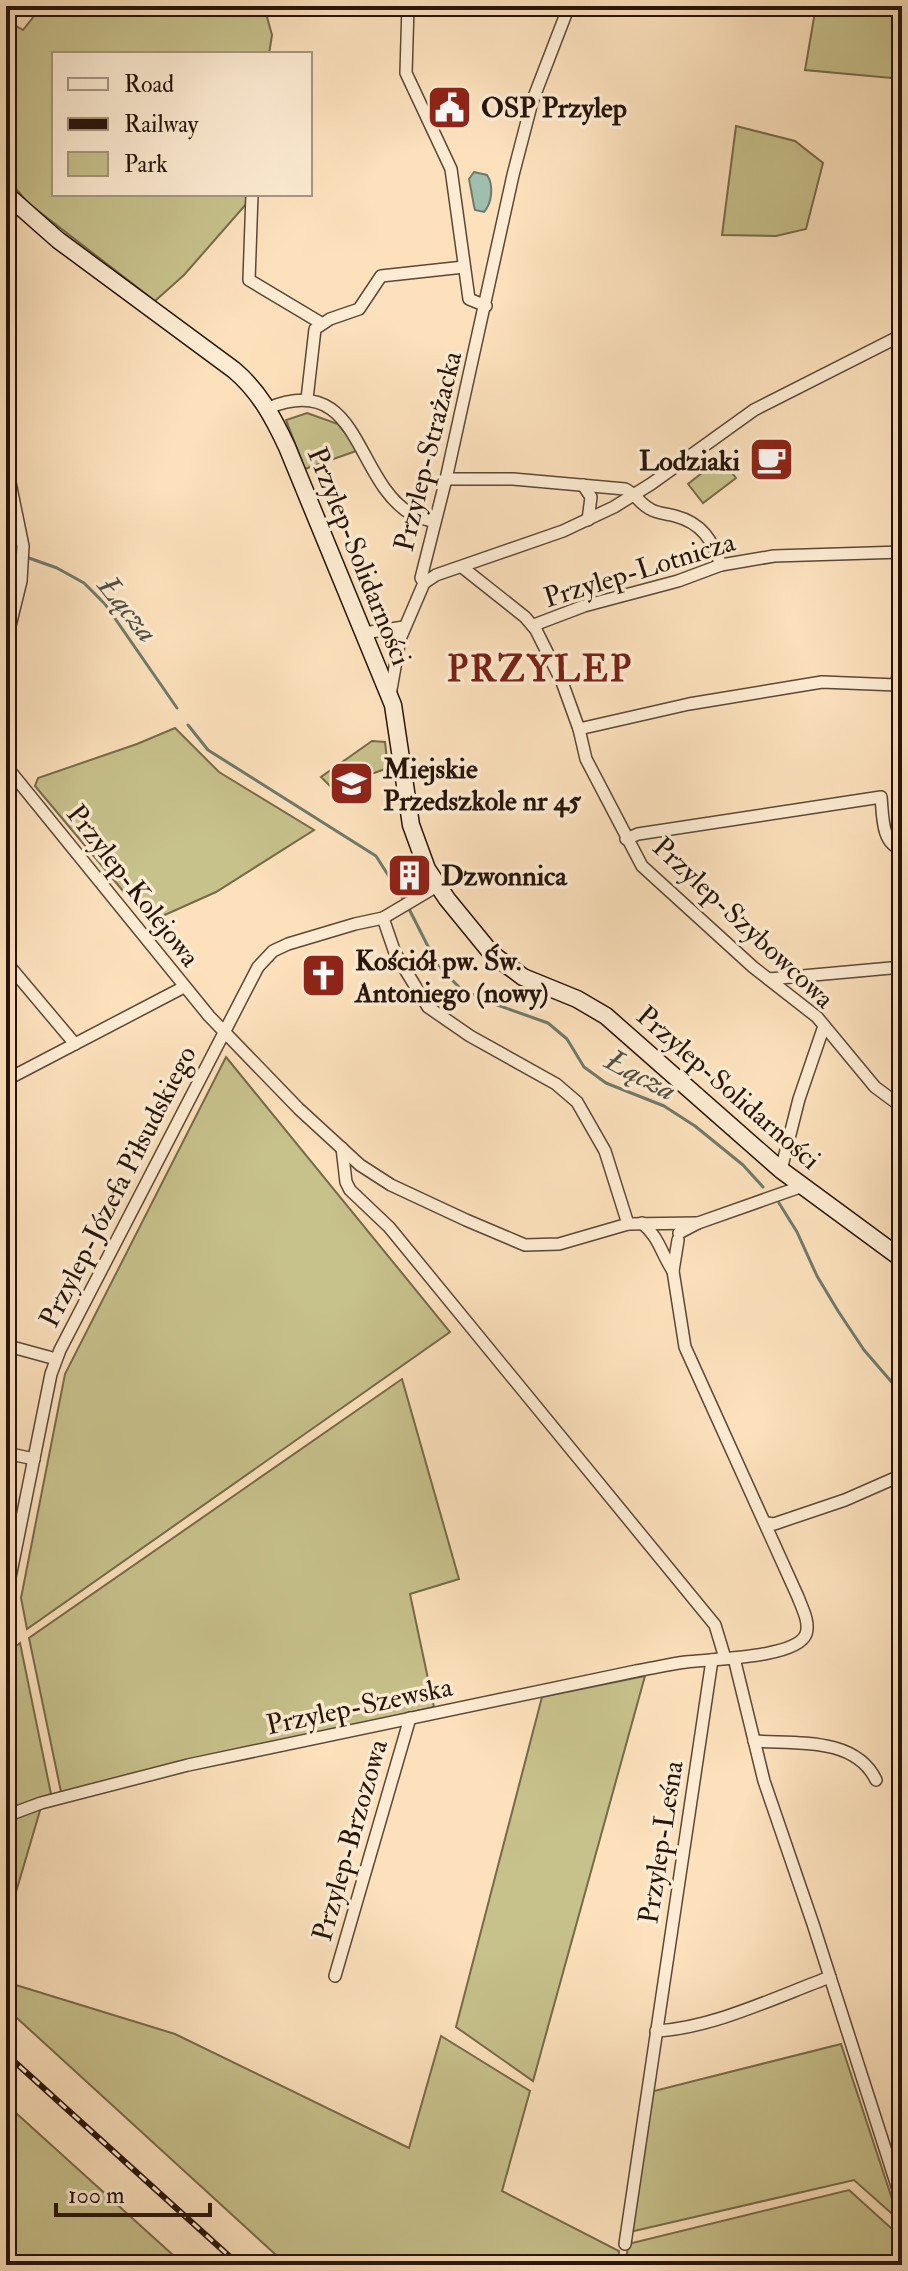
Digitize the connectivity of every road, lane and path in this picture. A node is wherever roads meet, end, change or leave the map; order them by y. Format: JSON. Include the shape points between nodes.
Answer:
{"nodes":[{"id":1,"x":408,"y":6,"type":"edge"},
{"id":2,"x":569,"y":6,"type":"edge"},
{"id":3,"x":6,"y":194,"type":"edge"},
{"id":4,"x":252,"y":196,"type":"edge"},
{"id":5,"x":464,"y":267,"type":"junction"},
{"id":6,"x":486,"y":306,"type":"junction"},
{"id":7,"x":321,"y":323,"type":"junction"},
{"id":8,"x":902,"y":335,"type":"edge"},
{"id":9,"x":307,"y":399,"type":"junction"},
{"id":10,"x":268,"y":408,"type":"junction"},
{"id":11,"x":6,"y":463,"type":"edge"},
{"id":12,"x":446,"y":479,"type":"junction"},
{"id":13,"x":583,"y":485,"type":"junction"},
{"id":14,"x":636,"y":494,"type":"junction"},
{"id":15,"x":588,"y":520,"type":"junction"},
{"id":16,"x":434,"y":522,"type":"junction"},
{"id":17,"x":902,"y":552,"type":"edge"},
{"id":18,"x":425,"y":561,"type":"junction"},
{"id":19,"x":721,"y":565,"type":"junction"},
{"id":20,"x":462,"y":567,"type":"junction"},
{"id":21,"x":448,"y":571,"type":"junction"},
{"id":22,"x":424,"y":583,"type":"junction"},
{"id":23,"x":8,"y":621,"type":"edge"},
{"id":24,"x":534,"y":625,"type":"junction"},
{"id":25,"x":404,"y":627,"type":"junction"},
{"id":26,"x":902,"y":630,"type":"edge"},
{"id":27,"x":364,"y":633,"type":"junction"},
{"id":28,"x":6,"y":642,"type":"edge"},
{"id":29,"x":390,"y":696,"type":"junction"},
{"id":30,"x":579,"y":729,"type":"junction"},
{"id":31,"x":6,"y":766,"type":"edge"},
{"id":32,"x":626,"y":839,"type":"junction"},
{"id":33,"x":902,"y":849,"type":"edge"},
{"id":34,"x":437,"y":886,"type":"junction"},
{"id":35,"x":383,"y":918,"type":"junction"},
{"id":36,"x":6,"y":962,"type":"edge"},
{"id":37,"x":891,"y":968,"type":"dead end"},
{"id":38,"x":769,"y":979,"type":"junction"},
{"id":39,"x":184,"y":987,"type":"junction"},
{"id":40,"x":824,"y":1026,"type":"junction"},
{"id":41,"x":226,"y":1034,"type":"junction"},
{"id":42,"x":75,"y":1044,"type":"junction"},
{"id":43,"x":6,"y":1080,"type":"edge"},
{"id":44,"x":902,"y":1107,"type":"edge"},
{"id":45,"x":342,"y":1148,"type":"junction"},
{"id":46,"x":781,"y":1170,"type":"junction"},
{"id":47,"x":803,"y":1186,"type":"junction"},
{"id":48,"x":628,"y":1224,"type":"junction"},
{"id":49,"x":677,"y":1232,"type":"junction"},
{"id":50,"x":658,"y":1234,"type":"junction"},
{"id":51,"x":902,"y":1259,"type":"edge"},
{"id":52,"x":673,"y":1271,"type":"junction"},
{"id":53,"x":6,"y":1343,"type":"edge"},
{"id":54,"x":56,"y":1359,"type":"junction"},
{"id":55,"x":6,"y":1453,"type":"edge"},
{"id":56,"x":34,"y":1459,"type":"junction"},
{"id":57,"x":902,"y":1475,"type":"edge"},
{"id":58,"x":767,"y":1523,"type":"junction"},
{"id":59,"x":11,"y":1540,"type":"edge"},
{"id":60,"x":6,"y":1597,"type":"edge"},
{"id":61,"x":724,"y":1659,"type":"junction"},
{"id":62,"x":410,"y":1718,"type":"junction"},
{"id":63,"x":754,"y":1741,"type":"junction"},
{"id":64,"x":876,"y":1780,"type":"dead end"},
{"id":65,"x":6,"y":1816,"type":"edge"},
{"id":66,"x":335,"y":1976,"type":"dead end"},
{"id":67,"x":830,"y":1977,"type":"junction"},
{"id":68,"x":656,"y":2031,"type":"junction"},
{"id":69,"x":899,"y":2192,"type":"dead end"},
{"id":70,"x":625,"y":2244,"type":"dead end"}],
"edges":[{"from":1,"to":5,"type":"street","via":[[406,73],[451,169]]},
{"from":2,"to":6,"type":"street","name":"Przylep-Strażacka","via":[[532,102]]},
{"from":3,"to":10,"type":"main road","name":"Przylep-Solidarności","via":[[65,246],[234,370]]},
{"from":4,"to":7,"type":"street","via":[[249,280]]},
{"from":5,"to":6,"type":"street","via":[[469,299]]},
{"from":5,"to":7,"type":"street","via":[[381,276],[359,309]]},
{"from":6,"to":12,"type":"street","name":"Przylep-Strażacka"},
{"from":7,"to":9,"type":"street","via":[[312,336]]},
{"from":8,"to":14,"type":"street","via":[[754,410]]},
{"from":9,"to":10,"type":"street"},
{"from":9,"to":16,"type":"street","name":"Przylep-Solidarności","via":[[335,411],[402,507]]},
{"from":10,"to":27,"type":"main road","name":"Przylep-Solidarności"},
{"from":11,"to":23,"type":"street","via":[[23,546],[21,581]]},
{"from":12,"to":13,"type":"street"},
{"from":12,"to":16,"type":"street","name":"Przylep-Strażacka"},
{"from":13,"to":14,"type":"street"},
{"from":13,"to":15,"type":"street","via":[[591,497]]},
{"from":14,"to":15,"type":"street"},
{"from":14,"to":19,"type":"street","via":[[649,509],[699,527],[712,541]]},
{"from":15,"to":20,"type":"street"},
{"from":16,"to":18,"type":"street","name":"Przylep-Strażacka"},
{"from":17,"to":19,"type":"street","name":"Przylep-Lotnicza","via":[[774,556]]},
{"from":18,"to":21,"type":"street"},
{"from":18,"to":22,"type":"street","name":"Przylep-Strażacka"},
{"from":19,"to":24,"type":"street","name":"Przylep-Lotnicza"},
{"from":20,"to":21,"type":"street"},
{"from":20,"to":24,"type":"street","name":"Przylep-Szybowcowa"},
{"from":21,"to":22,"type":"street"},
{"from":22,"to":25,"type":"street","name":"Przylep-Strażacka"},
{"from":23,"to":28,"type":"street"},
{"from":24,"to":30,"type":"street","name":"Przylep-Szybowcowa"},
{"from":25,"to":27,"type":"street"},
{"from":25,"to":29,"type":"street","name":"Przylep-Strażacka"},
{"from":26,"to":30,"type":"street","via":[[897,685],[822,682]]},
{"from":27,"to":29,"type":"main road","name":"Przylep-Solidarności"},
{"from":29,"to":34,"type":"main road","name":"Przylep-Solidarności","via":[[415,840]]},
{"from":30,"to":32,"type":"street","name":"Przylep-Szybowcowa","via":[[586,759]]},
{"from":31,"to":39,"type":"street","name":"Przylep-Kolejowa"},
{"from":32,"to":33,"type":"street","via":[[881,797],[887,839]]},
{"from":32,"to":38,"type":"street","name":"Przylep-Szybowcowa","via":[[649,874]]},
{"from":34,"to":35,"type":"street","name":"Przylep-Józefa Piłsudskiego"},
{"from":34,"to":46,"type":"main road","name":"Przylep-Solidarności","via":[[492,954],[523,977],[606,1016]]},
{"from":35,"to":41,"type":"street","name":"Przylep-Józefa Piłsudskiego","via":[[273,951],[258,967]]},
{"from":35,"to":48,"type":"street","via":[[395,953],[428,1007],[577,1102],[605,1151]]},
{"from":36,"to":42,"type":"street"},
{"from":37,"to":38,"type":"street"},
{"from":38,"to":40,"type":"street","name":"Przylep-Szybowcowa"},
{"from":39,"to":41,"type":"street","name":"Przylep-Kolejowa"},
{"from":39,"to":42,"type":"street"},
{"from":40,"to":44,"type":"street","via":[[875,1087]]},
{"from":40,"to":46,"type":"street","name":"Przylep-Szybowcowa"},
{"from":41,"to":45,"type":"street"},
{"from":41,"to":54,"type":"street","name":"Przylep-Józefa Piłsudskiego"},
{"from":42,"to":43,"type":"street"},
{"from":45,"to":48,"type":"street","via":[[391,1185],[502,1236],[538,1246]]},
{"from":45,"to":61,"type":"street","via":[[350,1190],[389,1227],[715,1625]]},
{"from":46,"to":47,"type":"main road","name":"Przylep-Solidarności"},
{"from":47,"to":49,"type":"street"},
{"from":47,"to":51,"type":"main road","name":"Przylep-Solidarności"},
{"from":48,"to":50,"type":"street","via":[[642,1223]]},
{"from":49,"to":50,"type":"street","via":[[667,1221]]},
{"from":49,"to":50,"type":"street","via":[[672,1245]]},
{"from":49,"to":52,"type":"street"},
{"from":50,"to":52,"type":"street","via":[[662,1255]]},
{"from":52,"to":58,"type":"street","via":[[685,1347]]},
{"from":53,"to":54,"type":"street"},
{"from":54,"to":56,"type":"street","name":"Przylep-Józefa Piłsudskiego"},
{"from":55,"to":56,"type":"street"},
{"from":56,"to":59,"type":"street","name":"Przylep-Józefa Piłsudskiego"},
{"from":57,"to":58,"type":"street","via":[[842,1501]]},
{"from":58,"to":61,"type":"street","name":"Przylep-Szewska","via":[[798,1597],[805,1636],[785,1648]]},
{"from":59,"to":60,"type":"street","name":"Przylep-Józefa Piłsudskiego"},
{"from":61,"to":62,"type":"street","name":"Przylep-Szewska","via":[[636,1671]]},
{"from":61,"to":63,"type":"street"},
{"from":61,"to":68,"type":"street","name":"Przylep-Leśna"},
{"from":62,"to":65,"type":"street","name":"Przylep-Szewska","via":[[188,1765]]},
{"from":62,"to":66,"type":"street","name":"Przylep-Brzozowa"},
{"from":63,"to":64,"type":"street","via":[[836,1746]]},
{"from":63,"to":67,"type":"street"},
{"from":67,"to":68,"type":"street","via":[[741,2010]]},
{"from":67,"to":69,"type":"street"},
{"from":68,"to":70,"type":"street","name":"Przylep-Leśna"}]}
